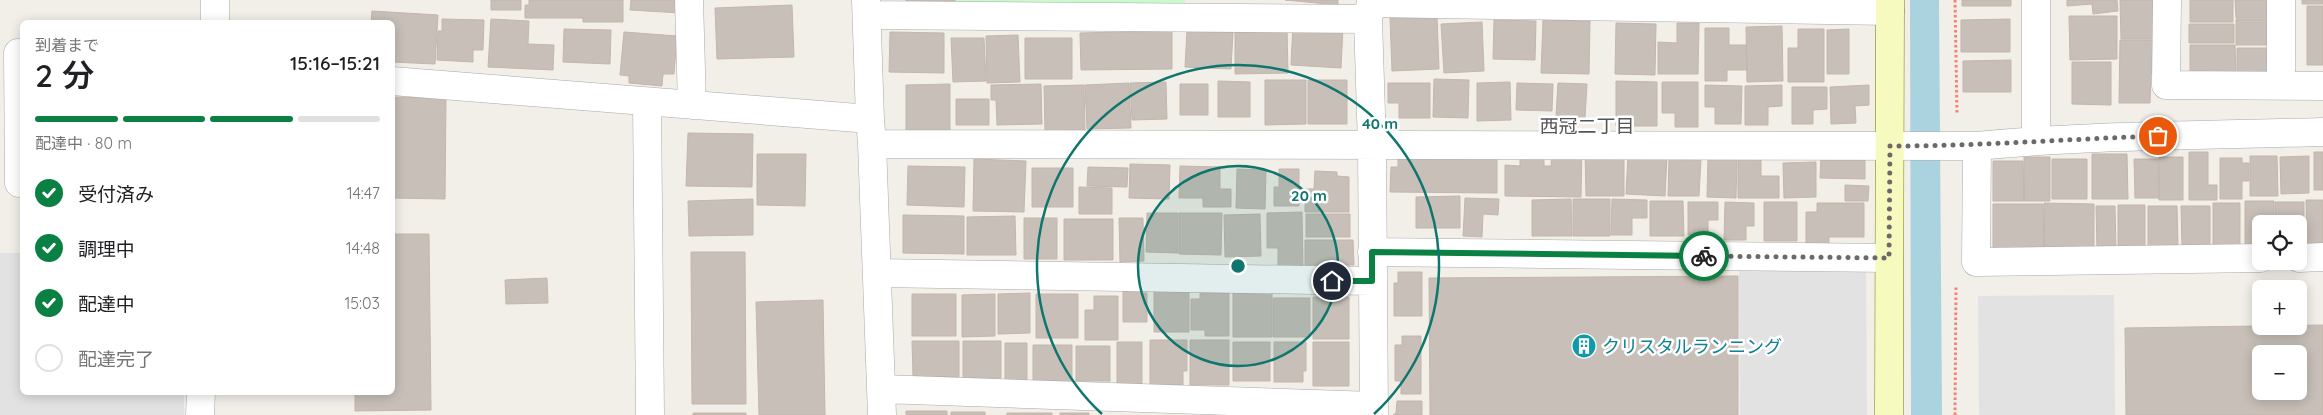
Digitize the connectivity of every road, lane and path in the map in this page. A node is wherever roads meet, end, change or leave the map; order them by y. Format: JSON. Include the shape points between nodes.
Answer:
{"nodes":[{"id":1,"x":215,"y":0,"type":"edge"},
{"id":2,"x":689,"y":0,"type":"edge"},
{"id":3,"x":2036,"y":0,"type":"edge"},
{"id":4,"x":2167,"y":0,"type":"edge"},
{"id":5,"x":2281,"y":0,"type":"edge"},
{"id":6,"x":1890,"y":6,"type":"edge"},
{"id":7,"x":866,"y":7,"type":"edge"},
{"id":8,"x":1370,"y":7,"type":"edge"},
{"id":9,"x":215,"y":20,"type":"edge"},
{"id":10,"x":13,"y":53,"type":"edge"},
{"id":11,"x":395,"y":81,"type":"edge"},
{"id":12,"x":2280,"y":86,"type":"junction"},
{"id":13,"x":2323,"y":86,"type":"edge"},
{"id":14,"x":647,"y":102,"type":"junction"},
{"id":15,"x":692,"y":105,"type":"junction"},
{"id":16,"x":871,"y":132,"type":"junction"},
{"id":17,"x":2323,"y":132,"type":"edge"},
{"id":18,"x":2036,"y":140,"type":"junction"},
{"id":19,"x":1372,"y":146,"type":"junction"},
{"id":20,"x":1895,"y":146,"type":"junction"},
{"id":21,"x":1967,"y":146,"type":"junction"},
{"id":22,"x":20,"y":183,"type":"edge"},
{"id":23,"x":1372,"y":252,"type":"junction"},
{"id":24,"x":2323,"y":257,"type":"edge"},
{"id":25,"x":1889,"y":258,"type":"junction"},
{"id":26,"x":2252,"y":258,"type":"edge"},
{"id":27,"x":2307,"y":258,"type":"edge"},
{"id":28,"x":877,"y":274,"type":"junction"},
{"id":29,"x":1372,"y":281,"type":"junction"},
{"id":30,"x":201,"y":395,"type":"edge"},
{"id":31,"x":881,"y":402,"type":"edge"},
{"id":32,"x":1374,"y":411,"type":"edge"},
{"id":33,"x":200,"y":415,"type":"edge"},
{"id":34,"x":650,"y":415,"type":"edge"},
{"id":35,"x":1889,"y":415,"type":"edge"}],
"edges":[{"from":1,"to":9,"type":"street"},
{"from":2,"to":15,"type":"street"},
{"from":3,"to":18,"type":"street"},
{"from":4,"to":12,"type":"street","via":[[2166,86]]},
{"from":5,"to":12,"type":"street"},
{"from":6,"to":8,"type":"street"},
{"from":6,"to":20,"type":"street"},
{"from":7,"to":8,"type":"street"},
{"from":7,"to":16,"type":"street"},
{"from":8,"to":19,"type":"street"},
{"from":10,"to":22,"type":"street"},
{"from":11,"to":14,"type":"street"},
{"from":12,"to":13,"type":"street"},
{"from":14,"to":15,"type":"street"},
{"from":14,"to":34,"type":"street"},
{"from":15,"to":16,"type":"street"},
{"from":16,"to":19,"type":"street"},
{"from":16,"to":28,"type":"street"},
{"from":17,"to":18,"type":"street"},
{"from":18,"to":21,"type":"street"},
{"from":19,"to":20,"type":"street"},
{"from":19,"to":23,"type":"street"},
{"from":20,"to":21,"type":"street"},
{"from":20,"to":25,"type":"street"},
{"from":21,"to":26,"type":"street","via":[[1976,262]]},
{"from":23,"to":25,"type":"street"},
{"from":23,"to":29,"type":"street"},
{"from":24,"to":27,"type":"street"},
{"from":25,"to":35,"type":"street"},
{"from":28,"to":29,"type":"street"},
{"from":28,"to":31,"type":"street"},
{"from":29,"to":32,"type":"street"},
{"from":30,"to":33,"type":"street"},
{"from":31,"to":32,"type":"street"}]}
